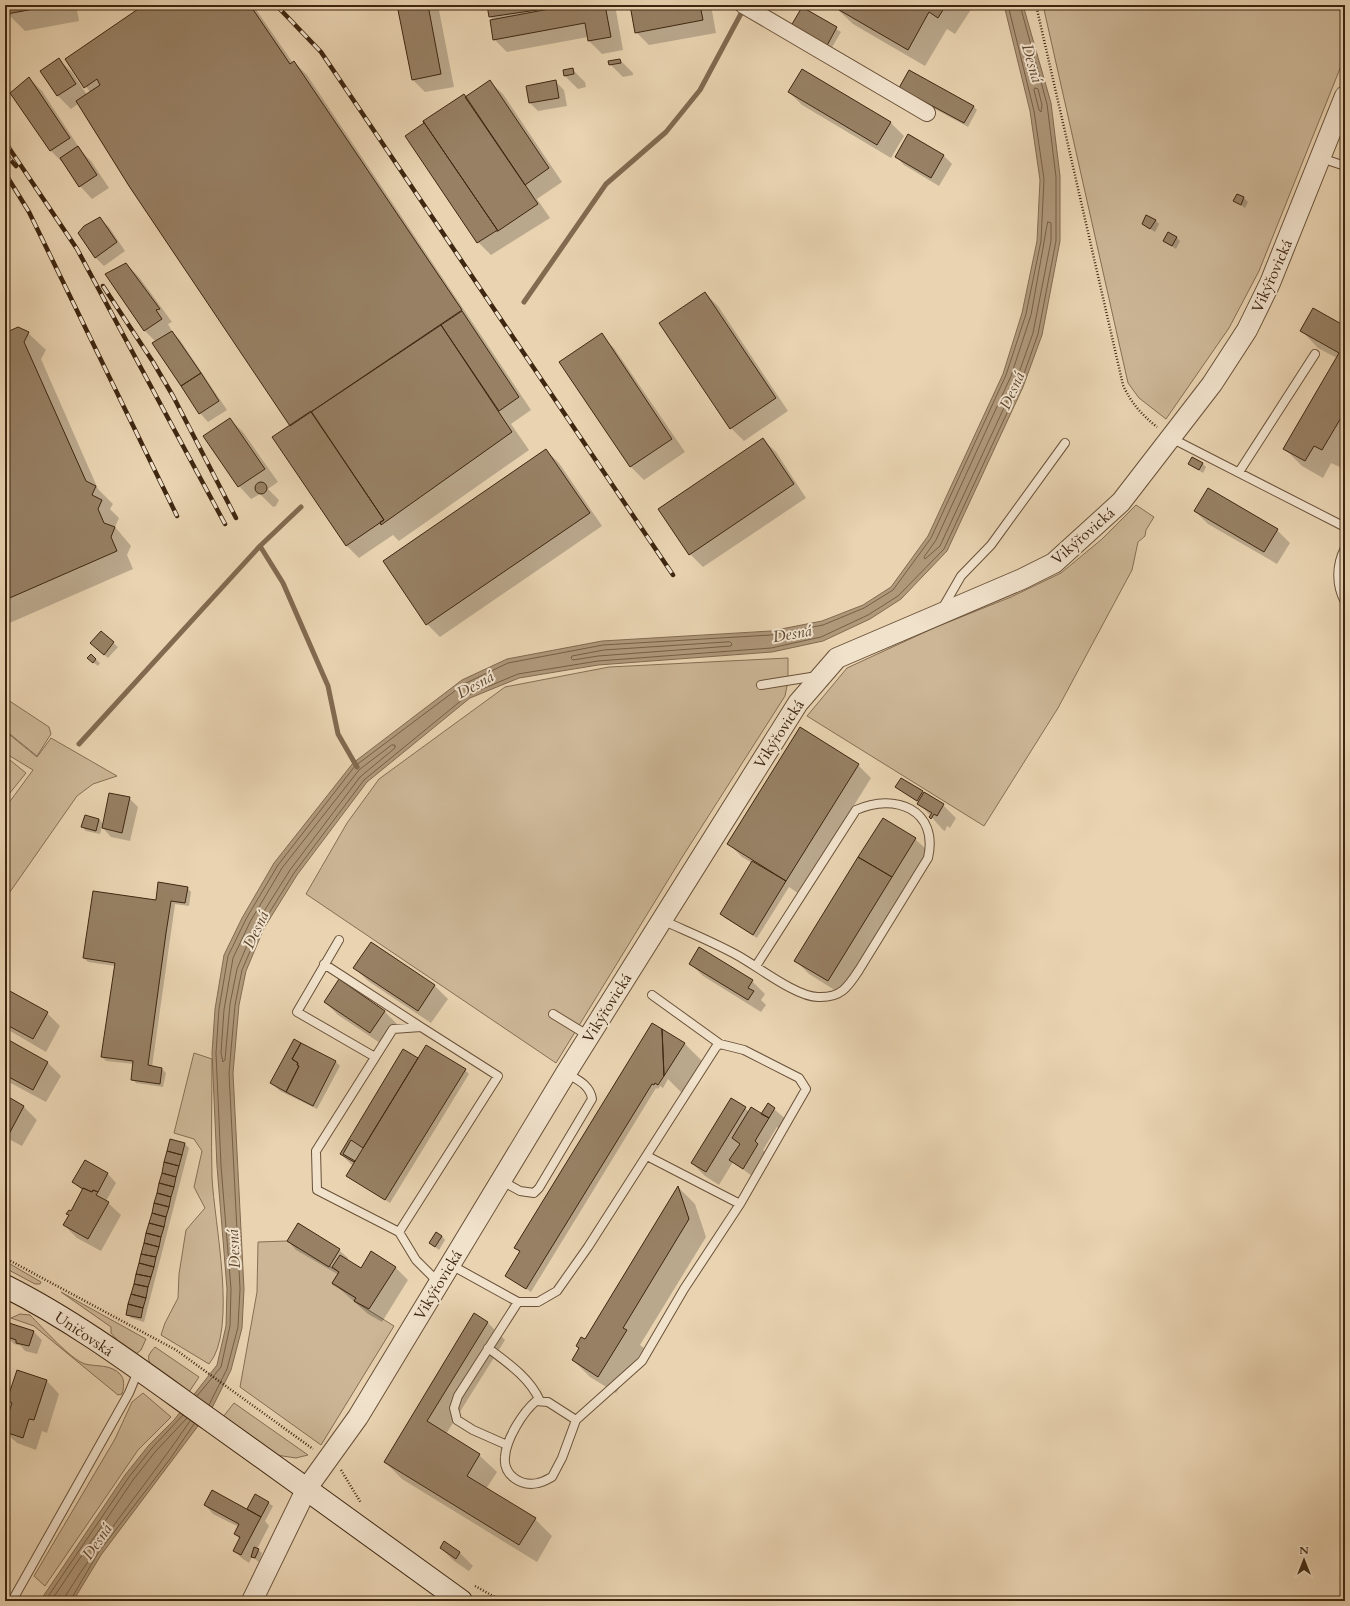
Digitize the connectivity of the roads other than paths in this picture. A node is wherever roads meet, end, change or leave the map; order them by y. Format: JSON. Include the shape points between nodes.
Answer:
{"nodes":[{"id":1,"x":744,"y":5,"type":"edge"},
{"id":2,"x":1345,"y":96,"type":"edge"},
{"id":3,"x":927,"y":113,"type":"dead end"},
{"id":4,"x":1321,"y":158,"type":"junction"},
{"id":5,"x":1345,"y":166,"type":"edge"},
{"id":6,"x":1315,"y":354,"type":"dead end"},
{"id":7,"x":1170,"y":437,"type":"junction"},
{"id":8,"x":1065,"y":443,"type":"dead end"},
{"id":9,"x":1239,"y":472,"type":"junction"},
{"id":10,"x":1345,"y":527,"type":"edge"},
{"id":11,"x":1345,"y":548,"type":"edge"},
{"id":12,"x":1345,"y":602,"type":"edge"},
{"id":13,"x":938,"y":615,"type":"junction"},
{"id":14,"x":822,"y":676,"type":"junction"},
{"id":15,"x":761,"y":685,"type":"dead end"},
{"id":16,"x":662,"y":920,"type":"junction"},
{"id":17,"x":339,"y":940,"type":"dead end"},
{"id":18,"x":324,"y":964,"type":"junction"},
{"id":19,"x":756,"y":966,"type":"junction"},
{"id":20,"x":652,"y":996,"type":"dead end"},
{"id":21,"x":553,"y":1014,"type":"dead end"},
{"id":22,"x":421,"y":1027,"type":"junction"},
{"id":23,"x":589,"y":1036,"type":"junction"},
{"id":24,"x":720,"y":1044,"type":"junction"},
{"id":25,"x":375,"y":1057,"type":"junction"},
{"id":26,"x":566,"y":1073,"type":"junction"},
{"id":27,"x":647,"y":1156,"type":"junction"},
{"id":28,"x":502,"y":1181,"type":"junction"},
{"id":29,"x":740,"y":1204,"type":"junction"},
{"id":30,"x":399,"y":1232,"type":"junction"},
{"id":31,"x":450,"y":1265,"type":"junction"},
{"id":32,"x":439,"y":1283,"type":"junction"},
{"id":33,"x":5,"y":1286,"type":"edge"},
{"id":34,"x":518,"y":1302,"type":"junction"},
{"id":35,"x":488,"y":1348,"type":"junction"},
{"id":36,"x":138,"y":1370,"type":"junction"},
{"id":37,"x":540,"y":1401,"type":"junction"},
{"id":38,"x":576,"y":1420,"type":"junction"},
{"id":39,"x":507,"y":1445,"type":"junction"},
{"id":40,"x":307,"y":1488,"type":"junction"},
{"id":41,"x":465,"y":1592,"type":"edge"},
{"id":42,"x":12,"y":1601,"type":"edge"},
{"id":43,"x":252,"y":1601,"type":"edge"}],
"edges":[{"from":1,"to":3,"type":"street"},
{"from":2,"to":4,"type":"street","name":"Vikýřovická"},
{"from":4,"to":5,"type":"lane"},
{"from":4,"to":7,"type":"street","name":"Vikýřovická","via":[[1270,283],[1247,330],[1212,384]]},
{"from":6,"to":9,"type":"lane"},
{"from":7,"to":9,"type":"lane"},
{"from":7,"to":13,"type":"street","name":"Vikýřovická","via":[[1121,502],[1054,563]]},
{"from":8,"to":13,"type":"lane","via":[[991,545],[961,576]]},
{"from":9,"to":10,"type":"lane"},
{"from":11,"to":12,"type":"lane","via":[[1338,569],[1338,582]]},
{"from":13,"to":14,"type":"street","name":"Vikýřovická","via":[[837,658]]},
{"from":14,"to":15,"type":"lane"},
{"from":14,"to":16,"type":"street","name":"Vikýřovická","via":[[798,703]]},
{"from":16,"to":19,"type":"lane","via":[[734,953]]},
{"from":16,"to":23,"type":"street","name":"Vikýřovická"},
{"from":17,"to":18,"type":"lane"},
{"from":18,"to":22,"type":"lane"},
{"from":18,"to":25,"type":"lane","via":[[297,1012]]},
{"from":19,"to":19,"type":"lane","via":[[797,992],[820,997],[840,994],[860,970],[928,858],[930,834],[921,816],[909,809],[888,804],[875,803],[856,810]]},
{"from":20,"to":24,"type":"lane"},
{"from":21,"to":23,"type":"lane"},
{"from":22,"to":25,"type":"lane","via":[[393,1029]]},
{"from":22,"to":30,"type":"lane","via":[[498,1076]]},
{"from":23,"to":26,"type":"street","name":"Vikýřovická"},
{"from":24,"to":27,"type":"lane","via":[[716,1046]]},
{"from":24,"to":29,"type":"lane","via":[[744,1050],[799,1078],[806,1089]]},
{"from":25,"to":30,"type":"lane","via":[[316,1151],[317,1190]]},
{"from":26,"to":28,"type":"street","name":"Vikýřovická"},
{"from":26,"to":28,"type":"lane","via":[[586,1085],[591,1091],[592,1099],[534,1193],[520,1191]]},
{"from":27,"to":29,"type":"lane"},
{"from":27,"to":34,"type":"lane","via":[[557,1291],[538,1302]]},
{"from":28,"to":31,"type":"street","name":"Vikýřovická"},
{"from":29,"to":38,"type":"lane","via":[[684,1289],[642,1361]]},
{"from":30,"to":32,"type":"lane","via":[[416,1260]]},
{"from":31,"to":32,"type":"street","name":"Vikýřovická"},
{"from":31,"to":34,"type":"lane"},
{"from":32,"to":40,"type":"street","name":"Vikýřovická","via":[[358,1417]]},
{"from":33,"to":36,"type":"main road","name":"Uničovská","via":[[36,1301]]},
{"from":34,"to":35,"type":"lane"},
{"from":35,"to":37,"type":"lane","via":[[535,1389]]},
{"from":35,"to":39,"type":"lane","via":[[458,1396],[454,1408],[457,1420]]},
{"from":36,"to":40,"type":"main road","name":"Uničovská"},
{"from":36,"to":42,"type":"lane","via":[[129,1393]]},
{"from":37,"to":38,"type":"lane","via":[[548,1402]]},
{"from":37,"to":39,"type":"lane","via":[[527,1408]]},
{"from":38,"to":39,"type":"lane","via":[[552,1477],[537,1484],[516,1481],[508,1472],[504,1458]]},
{"from":40,"to":41,"type":"main road","name":"Uničovská"},
{"from":40,"to":43,"type":"street","name":"Vikýřovická"}]}
